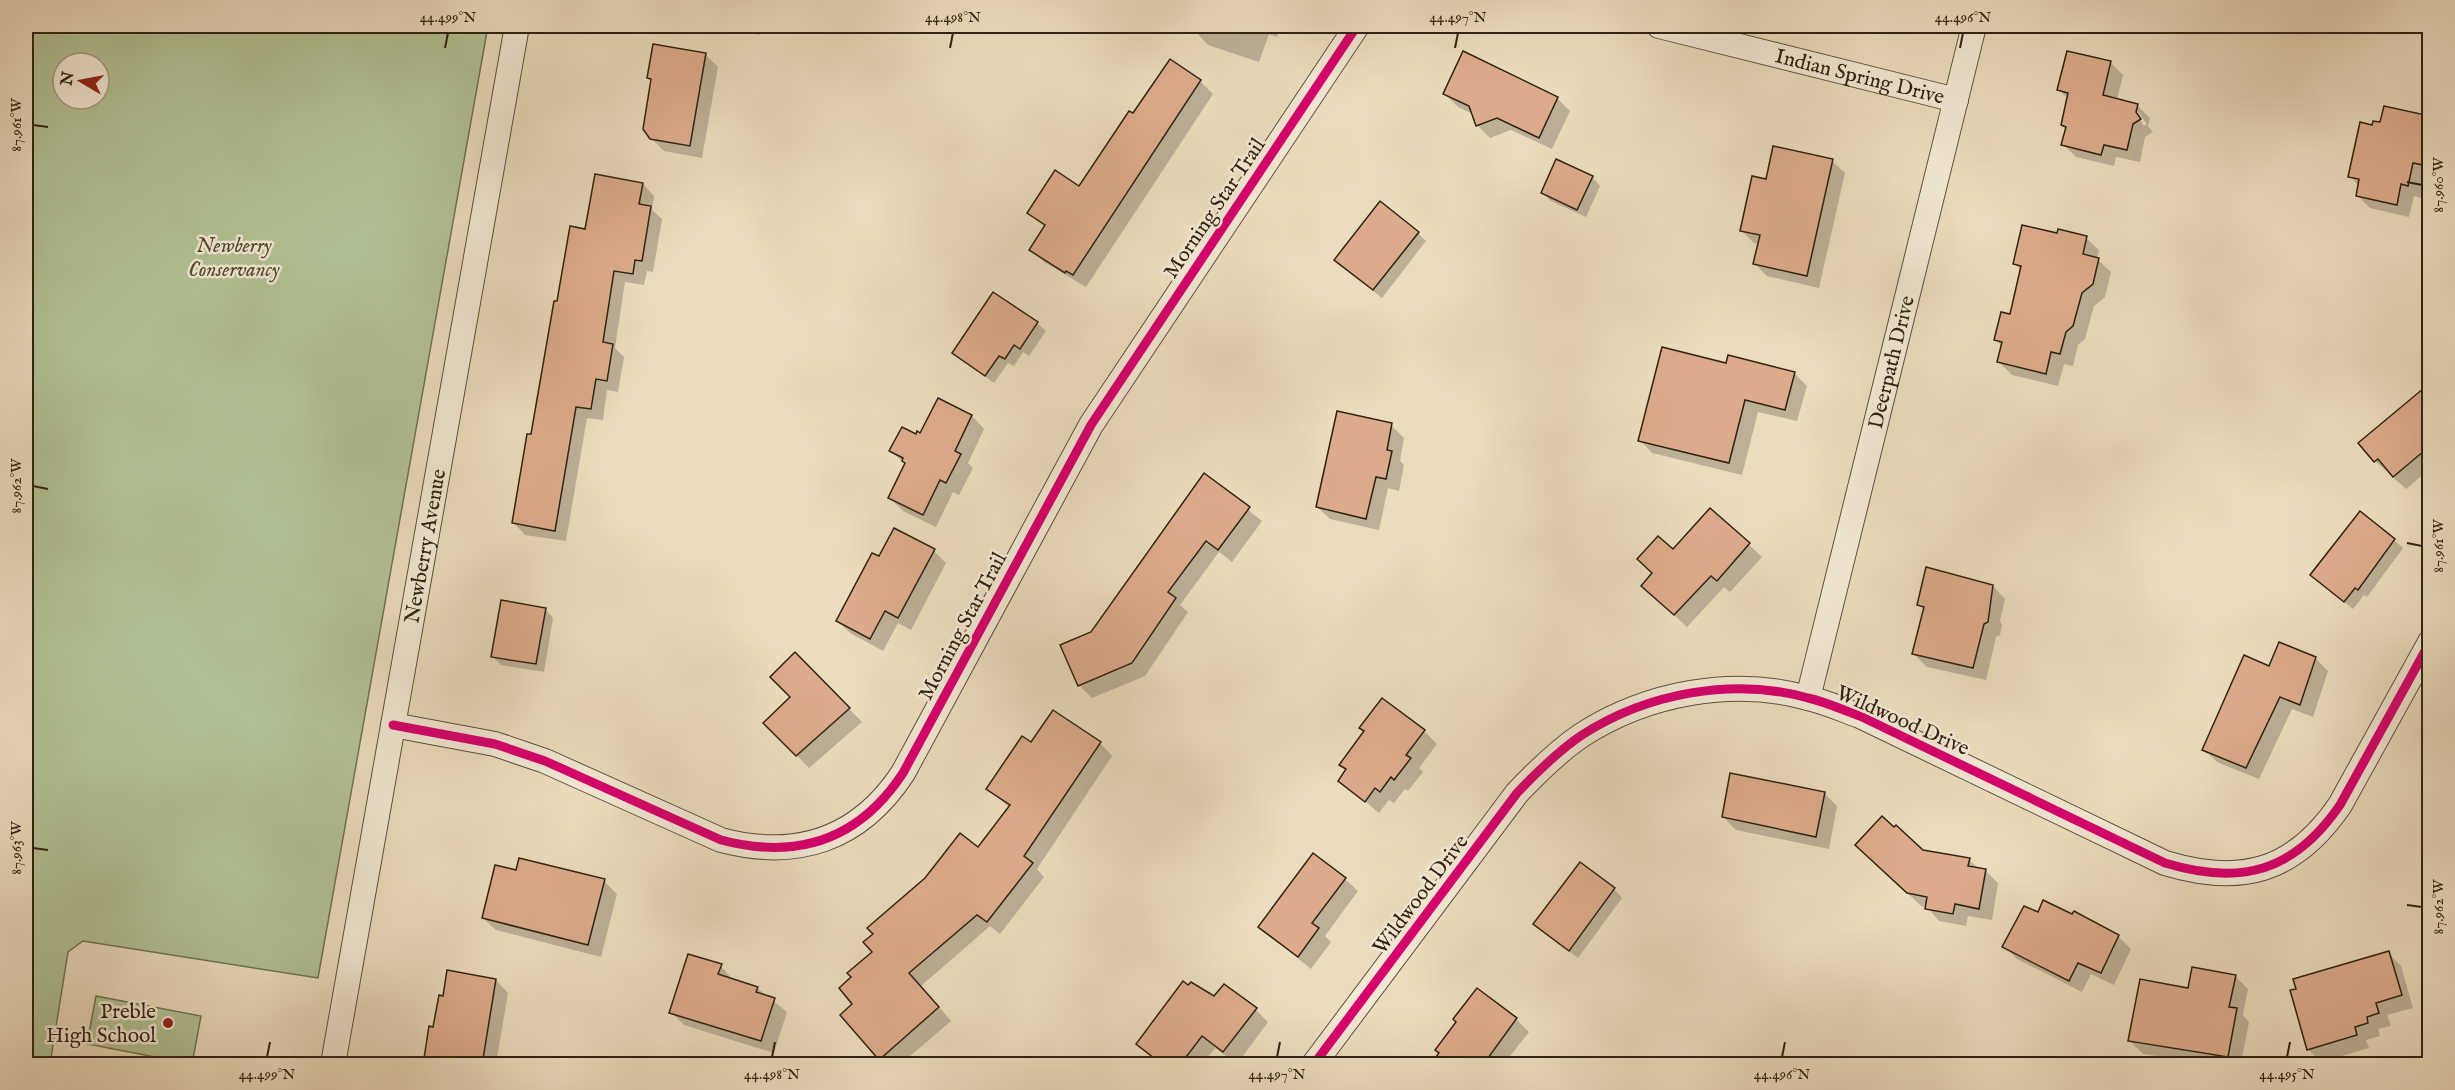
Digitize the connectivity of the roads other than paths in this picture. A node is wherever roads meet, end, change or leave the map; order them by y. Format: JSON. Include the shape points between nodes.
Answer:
{"nodes":[{"id":1,"x":518,"y":26,"type":"edge"},
{"id":2,"x":1357,"y":26,"type":"edge"},
{"id":3,"x":1659,"y":26,"type":"edge"},
{"id":4,"x":1974,"y":26,"type":"edge"},
{"id":5,"x":1956,"y":100,"type":"junction"},
{"id":6,"x":2430,"y":642,"type":"edge"},
{"id":7,"x":1808,"y":698,"type":"junction"},
{"id":8,"x":393,"y":725,"type":"junction"},
{"id":9,"x":333,"y":1065,"type":"edge"},
{"id":10,"x":1314,"y":1065,"type":"edge"}],
"edges":[{"from":1,"to":8,"type":"street","name":"Newberry Avenue"},
{"from":2,"to":8,"type":"street","name":"Morning Star Trail","via":[[1091,425],[903,773],[869,814],[839,834],[810,844],[781,849],[749,848],[721,840],[545,760],[495,744]]},
{"from":3,"to":5,"type":"street","name":"Indian Spring Drive"},
{"from":4,"to":5,"type":"street","name":"Deerpath Drive"},
{"from":5,"to":7,"type":"street","name":"Deerpath Drive"},
{"from":6,"to":7,"type":"street","name":"Wildwood Drive","via":[[2327,825],[2304,847],[2276,863],[2242,874],[2197,873],[2165,863],[1860,716]]},
{"from":7,"to":10,"type":"street","name":"Wildwood Drive","via":[[1744,689],[1699,692],[1652,702],[1582,735],[1517,793]]},
{"from":8,"to":9,"type":"street","name":"Newberry Avenue"}]}
